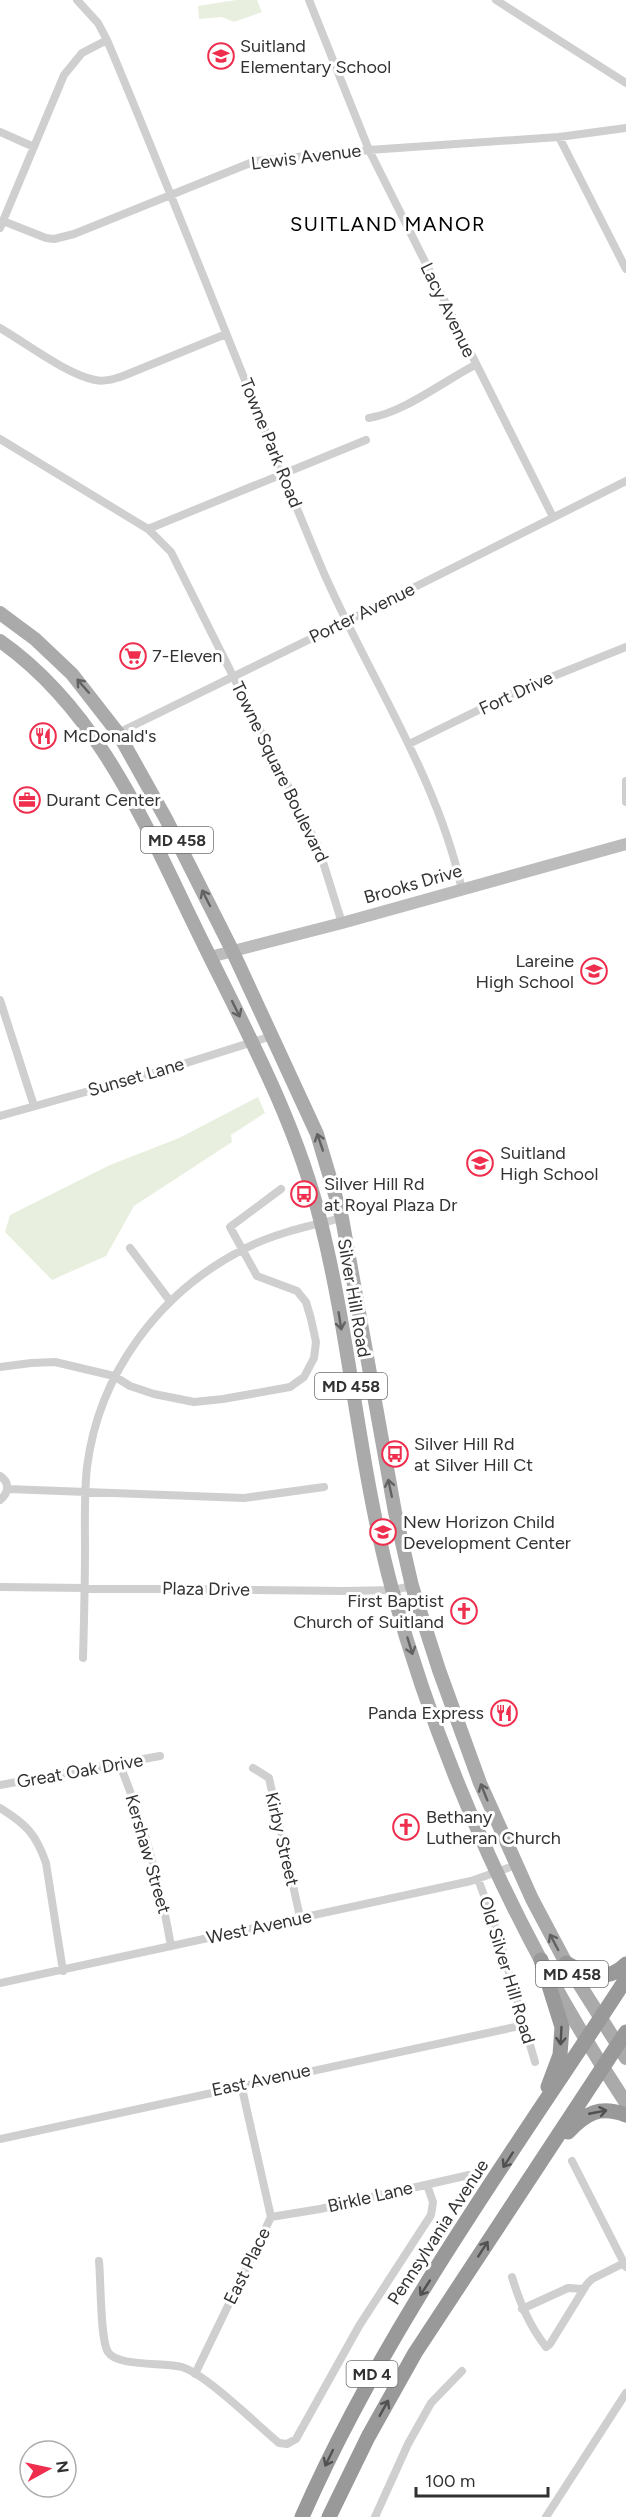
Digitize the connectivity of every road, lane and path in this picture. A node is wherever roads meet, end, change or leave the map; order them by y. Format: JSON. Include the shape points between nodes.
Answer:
{"nodes":[{"id":1,"x":77,"y":0,"type":"edge"},
{"id":2,"x":309,"y":0,"type":"edge"},
{"id":3,"x":496,"y":0,"type":"edge"},
{"id":4,"x":107,"y":40,"type":"junction"},
{"id":5,"x":626,"y":83,"type":"edge"},
{"id":6,"x":626,"y":128,"type":"edge"},
{"id":7,"x":0,"y":132,"type":"edge"},
{"id":8,"x":558,"y":136,"type":"junction"},
{"id":9,"x":34,"y":147,"type":"junction"},
{"id":10,"x":369,"y":150,"type":"junction"},
{"id":11,"x":170,"y":195,"type":"junction"},
{"id":12,"x":2,"y":225,"type":"edge"},
{"id":13,"x":626,"y":269,"type":"edge"},
{"id":14,"x":0,"y":328,"type":"edge"},
{"id":15,"x":226,"y":334,"type":"junction"},
{"id":16,"x":475,"y":365,"type":"junction"},
{"id":17,"x":369,"y":418,"type":"dead end"},
{"id":18,"x":0,"y":440,"type":"edge"},
{"id":19,"x":366,"y":440,"type":"dead end"},
{"id":20,"x":284,"y":475,"type":"junction"},
{"id":21,"x":626,"y":481,"type":"edge"},
{"id":22,"x":553,"y":517,"type":"junction"},
{"id":23,"x":148,"y":529,"type":"junction"},
{"id":24,"x":0,"y":613,"type":"edge"},
{"id":25,"x":347,"y":621,"type":"junction"},
{"id":26,"x":0,"y":641,"type":"edge"},
{"id":27,"x":626,"y":647,"type":"edge"},
{"id":28,"x":234,"y":675,"type":"junction"},
{"id":29,"x":118,"y":733,"type":"junction"},
{"id":30,"x":96,"y":740,"type":"junction"},
{"id":31,"x":409,"y":744,"type":"junction"},
{"id":32,"x":626,"y":781,"type":"edge"},
{"id":33,"x":626,"y":802,"type":"edge"},
{"id":34,"x":626,"y":844,"type":"edge"},
{"id":35,"x":462,"y":890,"type":"junction"},
{"id":36,"x":342,"y":923,"type":"junction"},
{"id":37,"x":232,"y":950,"type":"junction"},
{"id":38,"x":210,"y":957,"type":"junction"},
{"id":39,"x":0,"y":1000,"type":"edge"},
{"id":40,"x":272,"y":1036,"type":"junction"},
{"id":41,"x":252,"y":1042,"type":"junction"},
{"id":42,"x":34,"y":1106,"type":"junction"},
{"id":43,"x":0,"y":1116,"type":"edge"},
{"id":44,"x":280,"y":1189,"type":"dead end"},
{"id":45,"x":342,"y":1218,"type":"junction"},
{"id":46,"x":321,"y":1223,"type":"junction"},
{"id":47,"x":130,"y":1248,"type":"dead end"},
{"id":48,"x":243,"y":1249,"type":"junction"},
{"id":49,"x":170,"y":1301,"type":"junction"},
{"id":50,"x":0,"y":1367,"type":"edge"},
{"id":51,"x":114,"y":1376,"type":"junction"},
{"id":52,"x":0,"y":1476,"type":"edge"},
{"id":53,"x":324,"y":1487,"type":"dead end"},
{"id":54,"x":8,"y":1489,"type":"junction"},
{"id":55,"x":85,"y":1493,"type":"junction"},
{"id":56,"x":0,"y":1500,"type":"edge"},
{"id":57,"x":412,"y":1586,"type":"junction"},
{"id":58,"x":0,"y":1587,"type":"edge"},
{"id":59,"x":85,"y":1587,"type":"junction"},
{"id":60,"x":393,"y":1590,"type":"junction"},
{"id":61,"x":82,"y":1658,"type":"dead end"},
{"id":62,"x":160,"y":1756,"type":"dead end"},
{"id":63,"x":119,"y":1763,"type":"junction"},
{"id":64,"x":253,"y":1768,"type":"dead end"},
{"id":65,"x":0,"y":1785,"type":"edge"},
{"id":66,"x":0,"y":1808,"type":"edge"},
{"id":67,"x":516,"y":1865,"type":"junction"},
{"id":68,"x":497,"y":1873,"type":"junction"},
{"id":69,"x":478,"y":1879,"type":"junction"},
{"id":70,"x":300,"y":1917,"type":"junction"},
{"id":71,"x":171,"y":1946,"type":"junction"},
{"id":72,"x":541,"y":1960,"type":"junction"},
{"id":73,"x":566,"y":1964,"type":"junction"},
{"id":74,"x":626,"y":1964,"type":"edge"},
{"id":75,"x":63,"y":1971,"type":"junction"},
{"id":76,"x":626,"y":1979,"type":"edge"},
{"id":77,"x":0,"y":1983,"type":"edge"},
{"id":78,"x":600,"y":2019,"type":"junction"},
{"id":79,"x":524,"y":2025,"type":"junction"},
{"id":80,"x":586,"y":2040,"type":"junction"},
{"id":81,"x":623,"y":2045,"type":"edge"},
{"id":82,"x":535,"y":2062,"type":"dead end"},
{"id":83,"x":603,"y":2066,"type":"junction"},
{"id":84,"x":242,"y":2084,"type":"junction"},
{"id":85,"x":626,"y":2103,"type":"edge"},
{"id":86,"x":540,"y":2111,"type":"junction"},
{"id":87,"x":626,"y":2115,"type":"edge"},
{"id":88,"x":0,"y":2139,"type":"edge"},
{"id":89,"x":545,"y":2156,"type":"junction"},
{"id":90,"x":572,"y":2161,"type":"dead end"},
{"id":91,"x":469,"y":2175,"type":"dead end"},
{"id":92,"x":427,"y":2185,"type":"junction"},
{"id":93,"x":271,"y":2217,"type":"junction"},
{"id":94,"x":99,"y":2261,"type":"dead end"},
{"id":95,"x":625,"y":2265,"type":"edge"},
{"id":96,"x":512,"y":2277,"type":"dead end"},
{"id":97,"x":584,"y":2289,"type":"junction"},
{"id":98,"x":522,"y":2309,"type":"junction"},
{"id":99,"x":462,"y":2371,"type":"dead end"},
{"id":100,"x":195,"y":2373,"type":"junction"},
{"id":101,"x":626,"y":2393,"type":"edge"},
{"id":102,"x":302,"y":2517,"type":"edge"},
{"id":103,"x":329,"y":2517,"type":"edge"},
{"id":104,"x":375,"y":2517,"type":"edge"},
{"id":105,"x":546,"y":2517,"type":"edge"}],
"edges":[{"from":1,"to":4,"type":"street","name":"Towne Park Road"},
{"from":2,"to":10,"type":"street","name":"Lacy Avenue"},
{"from":3,"to":5,"type":"street"},
{"from":4,"to":9,"type":"street","via":[[82,52],[64,75]]},
{"from":4,"to":11,"type":"street","name":"Towne Park Road"},
{"from":6,"to":8,"type":"street","name":"Lewis Avenue"},
{"from":7,"to":9,"type":"street"},
{"from":8,"to":10,"type":"street","name":"Lewis Avenue"},
{"from":8,"to":13,"type":"street"},
{"from":9,"to":12,"type":"street"},
{"from":10,"to":11,"type":"street","name":"Lewis Avenue","via":[[255,161]]},
{"from":10,"to":16,"type":"street","name":"Lacy Avenue"},
{"from":11,"to":12,"type":"street","name":"Lewis Avenue","via":[[54,239]]},
{"from":11,"to":15,"type":"street","name":"Towne Park Road"},
{"from":14,"to":15,"type":"street","via":[[64,367],[96,381],[123,376]]},
{"from":15,"to":20,"type":"street","name":"Towne Park Road"},
{"from":16,"to":17,"type":"street","via":[[383,416]]},
{"from":16,"to":22,"type":"street","name":"Lacy Avenue"},
{"from":18,"to":23,"type":"street","name":"Towne Square Boulevard"},
{"from":19,"to":20,"type":"street"},
{"from":20,"to":23,"type":"street"},
{"from":20,"to":25,"type":"street","name":"Towne Park Road"},
{"from":21,"to":22,"type":"street","name":"Porter Avenue"},
{"from":22,"to":25,"type":"street","name":"Porter Avenue"},
{"from":23,"to":28,"type":"street","name":"Towne Square Boulevard","via":[[171,552]]},
{"from":29,"to":24,"type":"main road","name":"Silver Hill Road","number":"MD 458","one_way":true,"via":[[72,674]]},
{"from":25,"to":28,"type":"street","name":"Porter Avenue"},
{"from":25,"to":31,"type":"street","name":"Towne Park Road"},
{"from":26,"to":30,"type":"main road","name":"Silver Hill Road","number":"MD 458","via":[[60,693]]},
{"from":27,"to":31,"type":"street","name":"Fort Drive","via":[[524,688]]},
{"from":28,"to":29,"type":"street","name":"Porter Avenue"},
{"from":28,"to":36,"type":"street","name":"Towne Square Boulevard","via":[[318,846]]},
{"from":29,"to":30,"type":"street","name":"Porter Avenue"},
{"from":37,"to":29,"type":"main road","name":"Silver Hill Road","number":"MD 458","one_way":true},
{"from":30,"to":38,"type":"main road","name":"Silver Hill Road","number":"MD 458","via":[[117,773]]},
{"from":31,"to":35,"type":"street","name":"Towne Park Road","via":[[443,820]]},
{"from":32,"to":33,"type":"street"},
{"from":34,"to":35,"type":"street","name":"Brooks Drive"},
{"from":35,"to":36,"type":"street","name":"Brooks Drive"},
{"from":36,"to":37,"type":"street","name":"Brooks Drive"},
{"from":37,"to":38,"type":"street","name":"Brooks Drive"},
{"from":37,"to":40,"type":"main road","name":"Silver Hill Road","number":"MD 458"},
{"from":38,"to":41,"type":"main road","name":"Silver Hill Road","number":"MD 458","one_way":true},
{"from":39,"to":42,"type":"street"},
{"from":40,"to":41,"type":"street","name":"Sunset Lane"},
{"from":45,"to":40,"type":"main road","name":"Silver Hill Road","number":"MD 458","one_way":true,"via":[[317,1134]]},
{"from":41,"to":42,"type":"street","name":"Sunset Lane"},
{"from":41,"to":46,"type":"main road","name":"Silver Hill Road","number":"MD 458","via":[[296,1142]]},
{"from":42,"to":43,"type":"street","name":"Sunset Lane"},
{"from":44,"to":48,"type":"street","via":[[230,1227]]},
{"from":45,"to":46,"type":"street"},
{"from":57,"to":45,"type":"main road","name":"Silver Hill Road","number":"MD 458","one_way":true},
{"from":46,"to":48,"type":"street"},
{"from":46,"to":60,"type":"main road","name":"Silver Hill Road","number":"MD 458","one_way":true,"via":[[359,1436]]},
{"from":47,"to":49,"type":"street"},
{"from":48,"to":49,"type":"street"},
{"from":48,"to":51,"type":"street","via":[[257,1276],[293,1288],[306,1302],[316,1350],[304,1377],[290,1388],[194,1401],[154,1394]]},
{"from":49,"to":51,"type":"street"},
{"from":50,"to":51,"type":"street","via":[[47,1362]]},
{"from":51,"to":55,"type":"street","via":[[94,1431]]},
{"from":52,"to":54,"type":"street"},
{"from":53,"to":55,"type":"street","via":[[244,1498]]},
{"from":54,"to":55,"type":"street"},
{"from":54,"to":56,"type":"street"},
{"from":55,"to":59,"type":"street"},
{"from":57,"to":60,"type":"street","name":"Plaza Drive"},
{"from":67,"to":57,"type":"main road","name":"Silver Hill Road","number":"MD 458","one_way":true,"via":[[458,1726]]},
{"from":58,"to":59,"type":"street","name":"Plaza Drive"},
{"from":59,"to":60,"type":"street","name":"Plaza Drive"},
{"from":59,"to":61,"type":"street"},
{"from":60,"to":68,"type":"main road","name":"Silver Hill Road","number":"MD 458","one_way":true,"via":[[437,1727]]},
{"from":62,"to":63,"type":"street","name":"Great Oak Drive"},
{"from":63,"to":65,"type":"street","name":"Great Oak Drive"},
{"from":63,"to":71,"type":"street","name":"Kershaw Street","via":[[149,1845]]},
{"from":64,"to":70,"type":"street","name":"Kirby Street","via":[[269,1778]]},
{"from":66,"to":75,"type":"street","via":[[31,1831],[42,1852]]},
{"from":67,"to":68,"type":"street","name":"West Avenue"},
{"from":73,"to":67,"type":"main road","name":"Silver Hill Road","number":"MD 458","one_way":true},
{"from":68,"to":69,"type":"street","name":"West Avenue"},
{"from":68,"to":72,"type":"main road","name":"Silver Hill Road","number":"MD 458"},
{"from":69,"to":70,"type":"street","name":"West Avenue"},
{"from":69,"to":79,"type":"street","name":"Old Silver Hill Road"},
{"from":70,"to":71,"type":"street","name":"West Avenue"},
{"from":71,"to":75,"type":"street","name":"West Avenue"},
{"from":72,"to":80,"type":"main road","name":"Silver Hill Road","number":"MD 458"},
{"from":72,"to":86,"type":"highway","one_way":true,"via":[[562,2033],[560,2055]]},
{"from":73,"to":74,"type":"highway","via":[[600,1976],[614,1974]]},
{"from":73,"to":78,"type":"main road","name":"Silver Hill Road","number":"MD 458"},
{"from":75,"to":77,"type":"street","name":"West Avenue"},
{"from":76,"to":78,"type":"highway","name":"Pennsylvania Avenue","number":"MD 4"},
{"from":78,"to":80,"type":"highway","name":"Pennsylvania Avenue","number":"MD 4"},
{"from":78,"to":81,"type":"main road","name":"Silver Hill Road","number":"MD 458"},
{"from":79,"to":82,"type":"street","name":"Old Silver Hill Road"},
{"from":79,"to":84,"type":"street","name":"East Avenue"},
{"from":80,"to":83,"type":"main road","name":"Silver Hill Road","number":"MD 458"},
{"from":80,"to":86,"type":"highway","name":"Pennsylvania Avenue","number":"MD 4"},
{"from":81,"to":83,"type":"highway","number":"MD 4"},
{"from":83,"to":85,"type":"main road","name":"Silver Hill Road","number":"MD 458"},
{"from":83,"to":89,"type":"highway","number":"MD 4"},
{"from":84,"to":88,"type":"street","name":"East Avenue"},
{"from":84,"to":93,"type":"street","name":"East Place"},
{"from":86,"to":102,"type":"highway","name":"Pennsylvania Avenue","number":"MD 4","one_way":true,"via":[[380,2360]]},
{"from":89,"to":87,"type":"highway","one_way":true,"via":[[588,2114],[604,2109]]},
{"from":103,"to":89,"type":"highway","number":"MD 4","one_way":true,"via":[[368,2437],[416,2353]]},
{"from":90,"to":95,"type":"street"},
{"from":91,"to":92,"type":"street","name":"Birkle Lane"},
{"from":92,"to":93,"type":"street","name":"Birkle Lane"},
{"from":92,"to":100,"type":"street","via":[[433,2202],[431,2215],[359,2326],[296,2439],[279,2443]]},
{"from":93,"to":100,"type":"street","name":"East Place"},
{"from":94,"to":100,"type":"street","via":[[106,2349],[113,2357],[172,2365]]},
{"from":95,"to":97,"type":"street","via":[[592,2278]]},
{"from":96,"to":98,"type":"street"},
{"from":97,"to":98,"type":"street","via":[[568,2288]]},
{"from":97,"to":98,"type":"street","via":[[546,2347]]},
{"from":99,"to":104,"type":"street","via":[[431,2403]]},
{"from":101,"to":105,"type":"street"}]}
